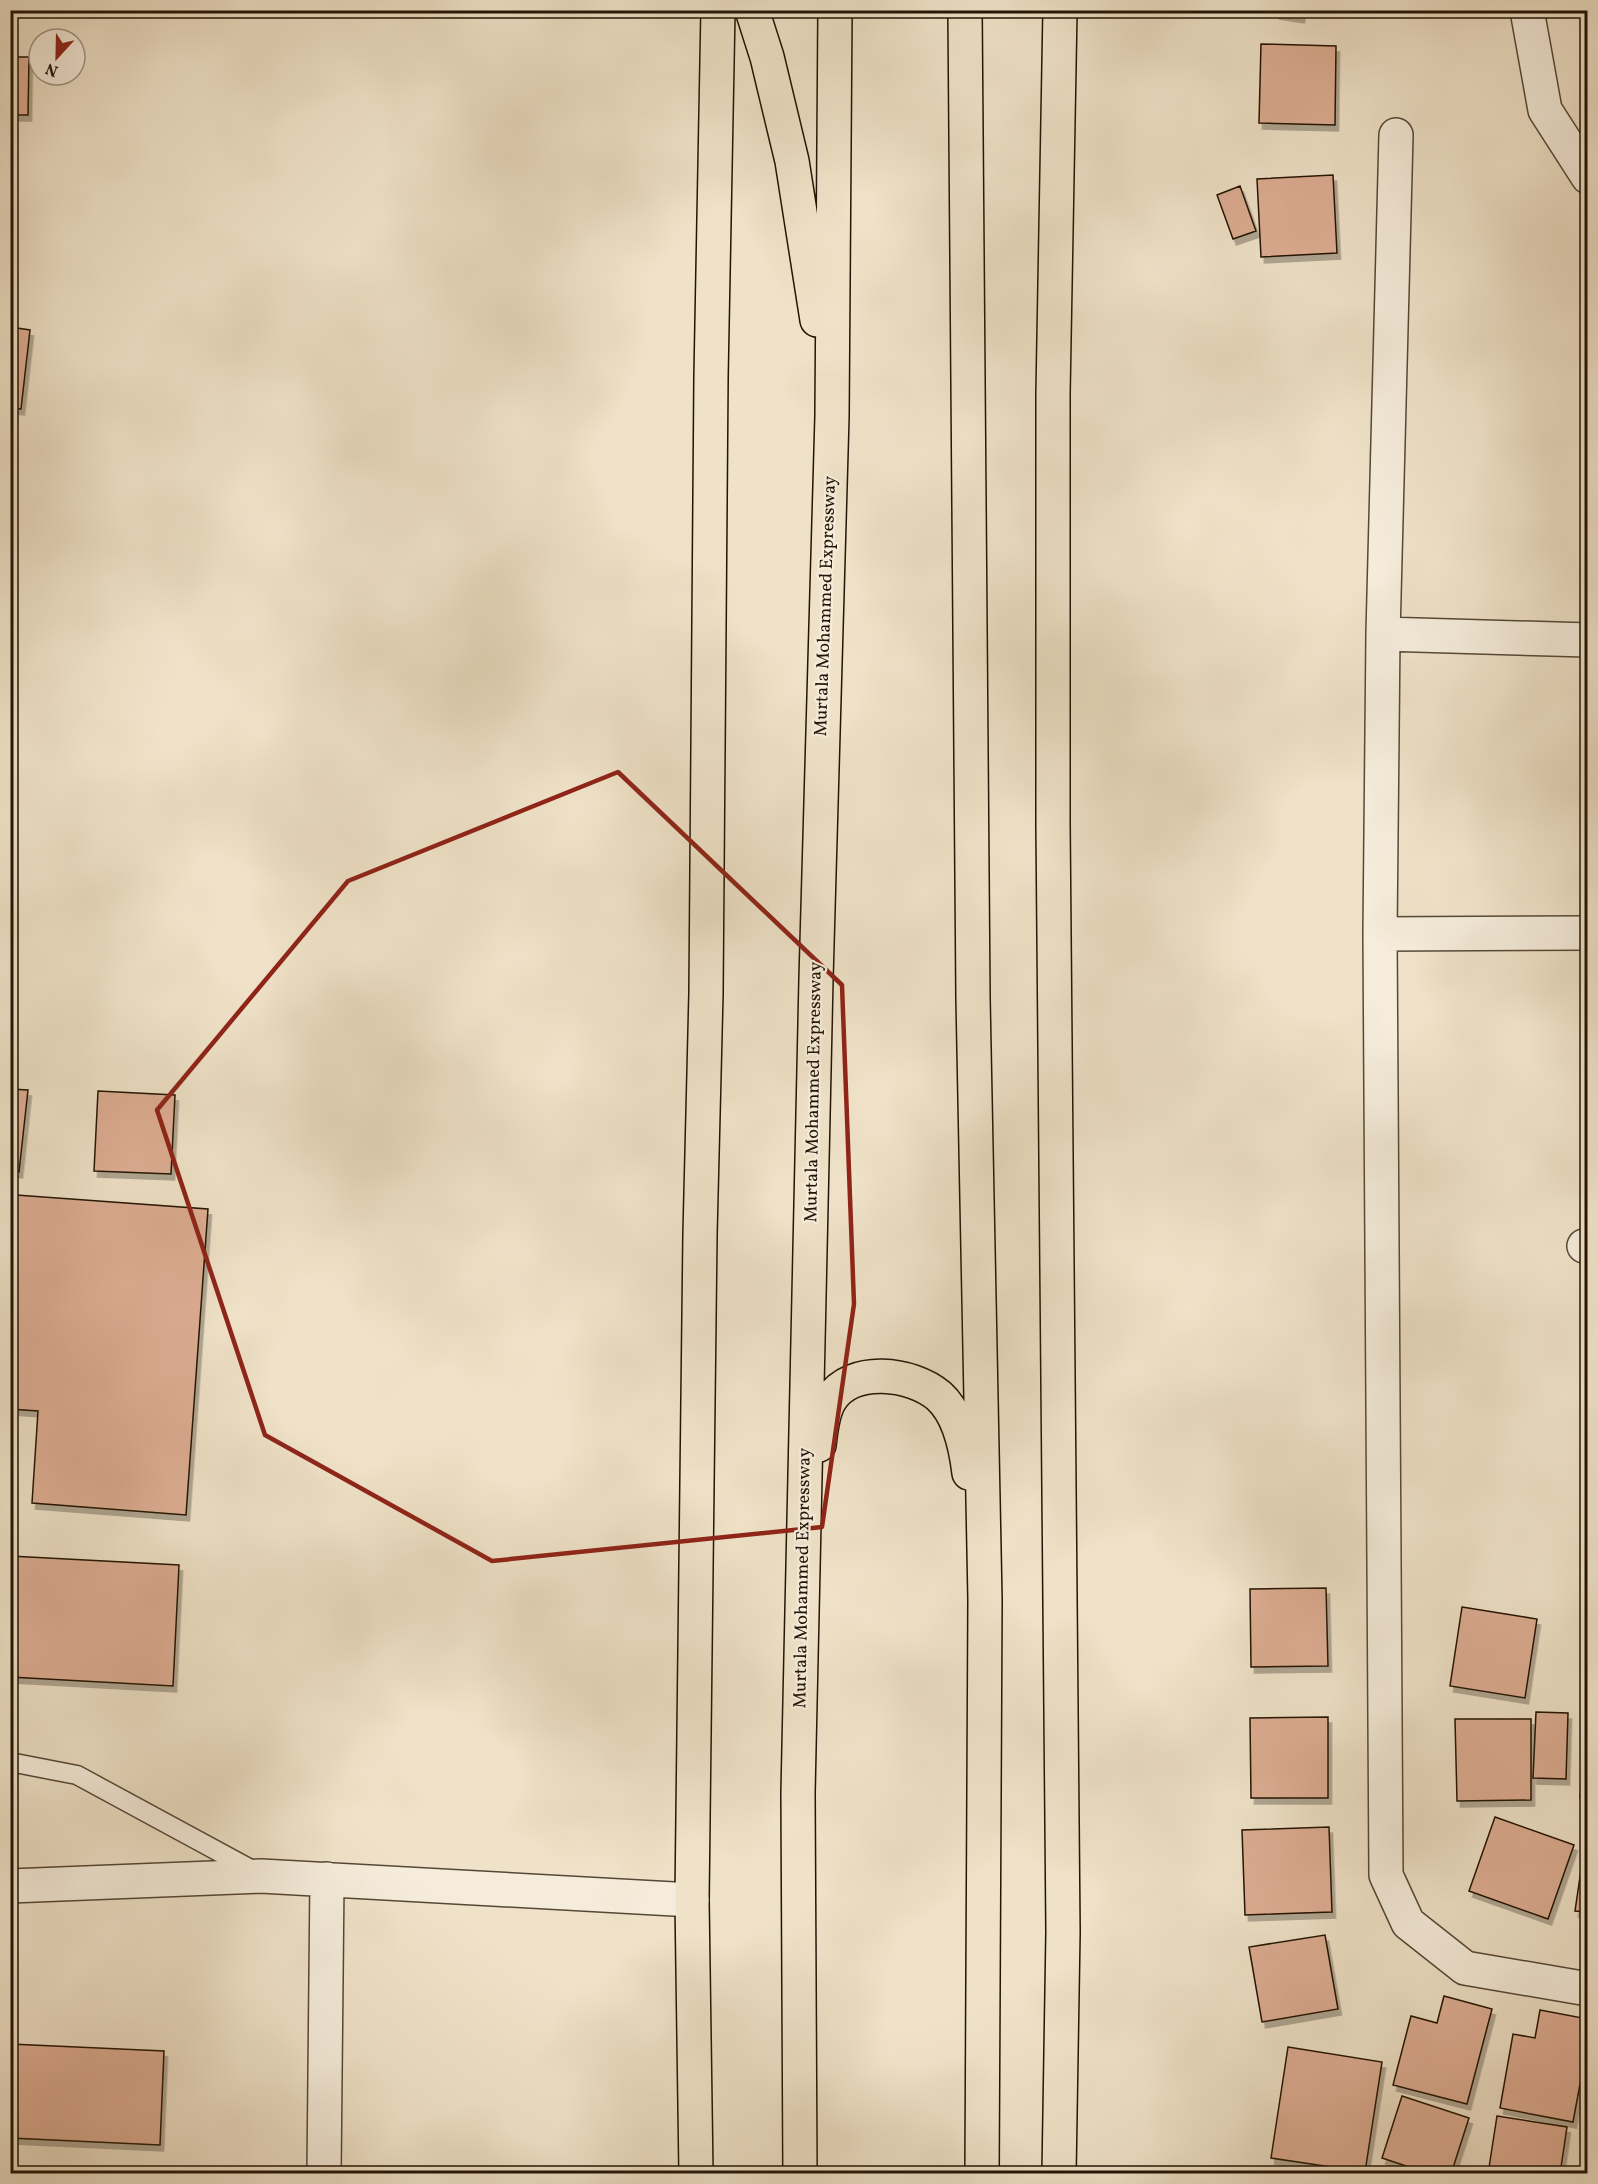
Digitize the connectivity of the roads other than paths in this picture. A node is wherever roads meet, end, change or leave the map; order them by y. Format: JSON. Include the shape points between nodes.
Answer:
{"nodes":[{"id":1,"x":718,"y":10,"type":"edge"},
{"id":2,"x":752,"y":10,"type":"edge"},
{"id":3,"x":835,"y":10,"type":"edge"},
{"id":4,"x":965,"y":10,"type":"edge"},
{"id":5,"x":1060,"y":10,"type":"edge"},
{"id":6,"x":1527,"y":10,"type":"edge"},
{"id":7,"x":1396,"y":135,"type":"dead end"},
{"id":8,"x":1587,"y":177,"type":"edge"},
{"id":9,"x":832,"y":416,"type":"junction"},
{"id":10,"x":1383,"y":634,"type":"junction"},
{"id":11,"x":1587,"y":640,"type":"edge"},
{"id":12,"x":1587,"y":933,"type":"edge"},
{"id":13,"x":1380,"y":934,"type":"junction"},
{"id":14,"x":803,"y":1570,"type":"junction"},
{"id":15,"x":985,"y":1600,"type":"junction"},
{"id":16,"x":10,"y":1762,"type":"edge"},
{"id":17,"x":261,"y":1876,"type":"junction"},
{"id":18,"x":327,"y":1879,"type":"junction"},
{"id":19,"x":10,"y":1886,"type":"edge"},
{"id":20,"x":692,"y":1900,"type":"junction"},
{"id":21,"x":1587,"y":1989,"type":"edge"},
{"id":22,"x":324,"y":2174,"type":"edge"},
{"id":23,"x":696,"y":2174,"type":"edge"},
{"id":24,"x":800,"y":2174,"type":"edge"},
{"id":25,"x":982,"y":2174,"type":"edge"},
{"id":26,"x":1059,"y":2174,"type":"edge"}],
"edges":[{"from":1,"to":20,"type":"main road"},
{"from":2,"to":9,"type":"main road","via":[[792,161]]},
{"from":3,"to":9,"type":"main road","name":"Murtala Mohammed Expressway"},
{"from":4,"to":15,"type":"main road","via":[[973,998]]},
{"from":5,"to":26,"type":"main road","via":[[1053,394],[1063,1932]]},
{"from":6,"to":8,"type":"street","via":[[1545,110]]},
{"from":7,"to":10,"type":"street"},
{"from":9,"to":14,"type":"main road","name":"Murtala Mohammed Expressway"},
{"from":10,"to":11,"type":"street"},
{"from":10,"to":13,"type":"street"},
{"from":12,"to":13,"type":"street"},
{"from":13,"to":21,"type":"street","via":[[1386,1875],[1408,1923],[1465,1968]]},
{"from":14,"to":15,"type":"main road","via":[[821,1424],[830,1400],[843,1386],[866,1377],[890,1377],[932,1392],[955,1418],[967,1459]]},
{"from":14,"to":24,"type":"main road","name":"Murtala Mohammed Expressway","via":[[798,1792]]},
{"from":15,"to":25,"type":"main road"},
{"from":16,"to":17,"type":"lane","via":[[77,1775]]},
{"from":17,"to":18,"type":"street"},
{"from":17,"to":19,"type":"street"},
{"from":18,"to":20,"type":"street"},
{"from":18,"to":22,"type":"street"},
{"from":20,"to":23,"type":"main road"}]}
